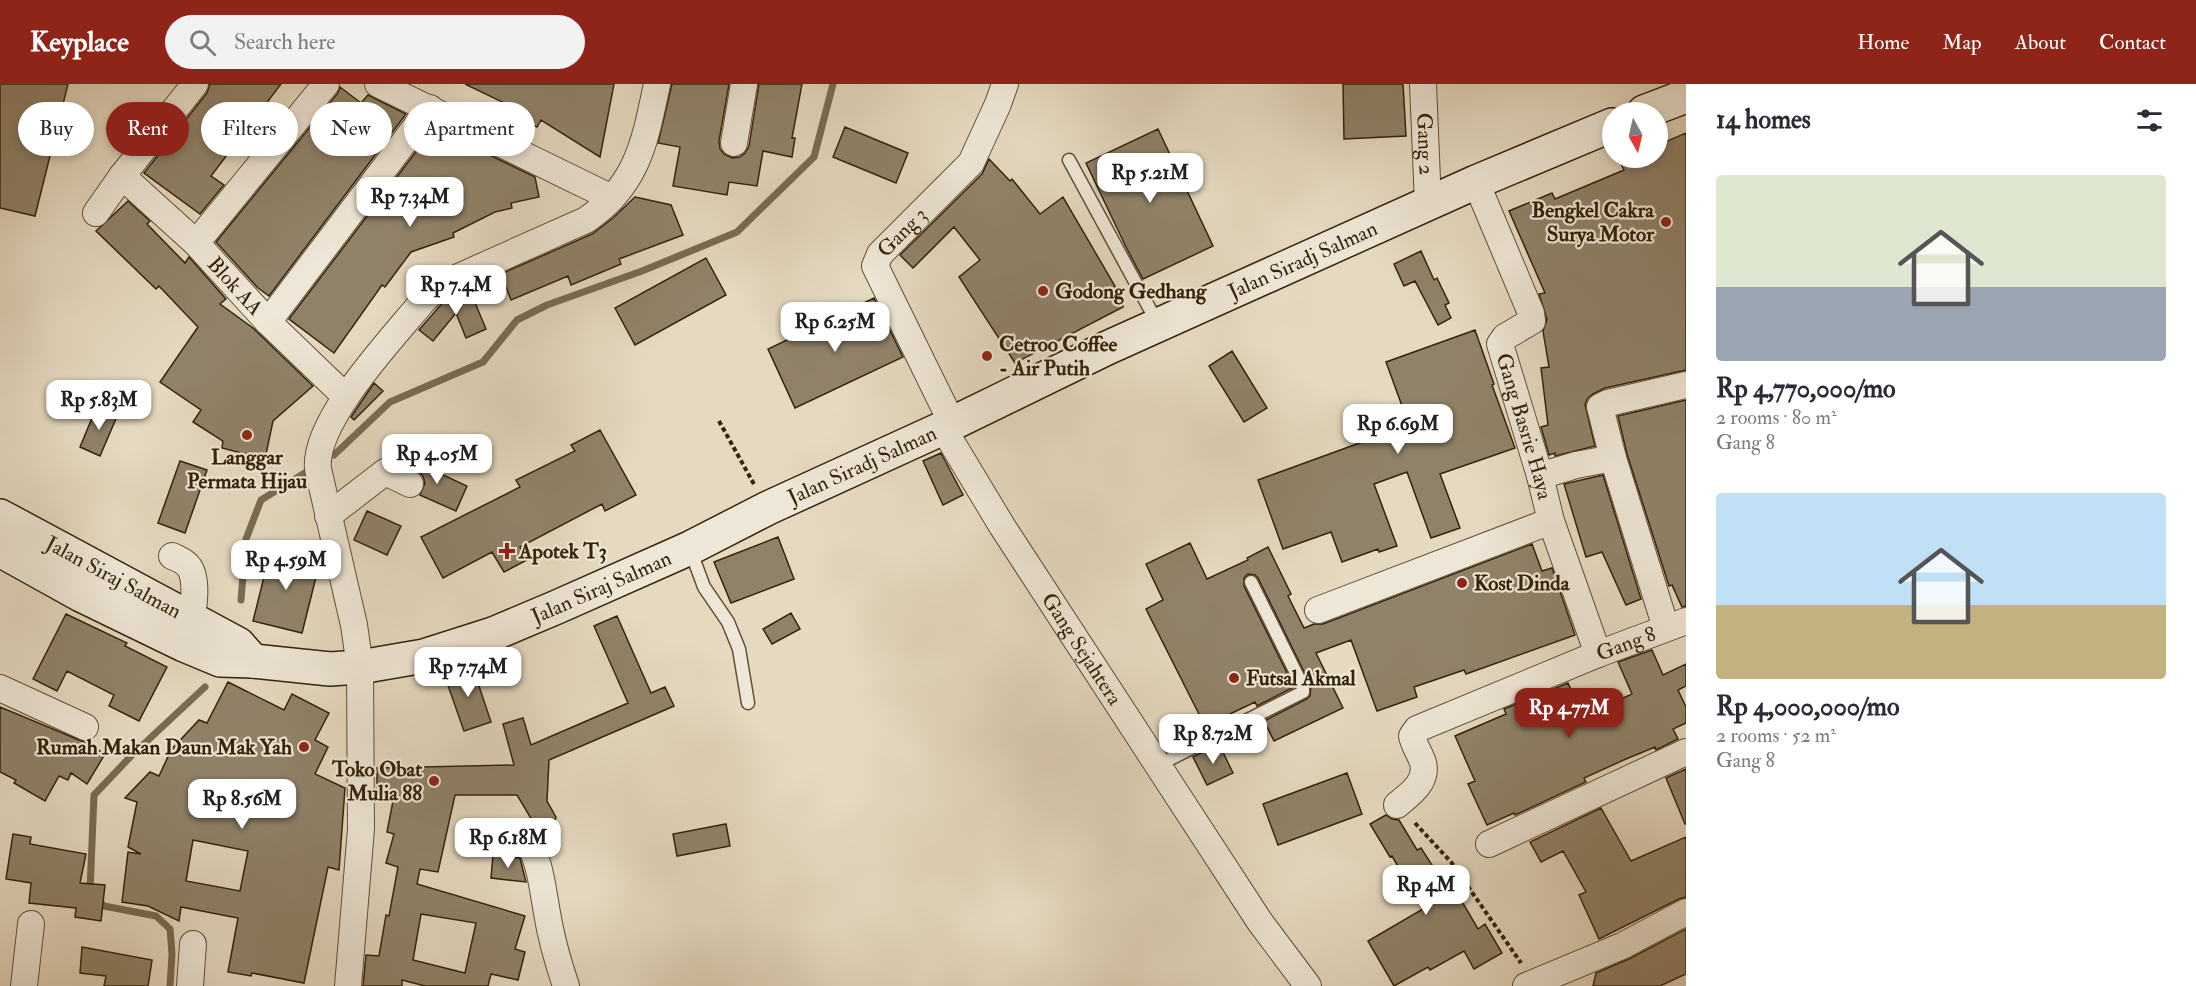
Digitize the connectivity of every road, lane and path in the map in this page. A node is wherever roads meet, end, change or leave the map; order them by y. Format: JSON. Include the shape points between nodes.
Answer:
{"nodes":[{"id":1,"x":195,"y":84,"type":"edge"},
{"id":2,"x":326,"y":84,"type":"edge"},
{"id":3,"x":378,"y":84,"type":"edge"},
{"id":4,"x":657,"y":84,"type":"edge"},
{"id":5,"x":744,"y":84,"type":"edge"},
{"id":6,"x":1005,"y":84,"type":"edge"},
{"id":7,"x":1423,"y":84,"type":"edge"},
{"id":8,"x":1686,"y":96,"type":"edge"},
{"id":9,"x":417,"y":102,"type":"edge"},
{"id":10,"x":1668,"y":103,"type":"edge"},
{"id":11,"x":1602,"y":130,"type":"edge"},
{"id":12,"x":404,"y":142,"type":"edge"},
{"id":13,"x":734,"y":143,"type":"dead end"},
{"id":14,"x":527,"y":156,"type":"edge"},
{"id":15,"x":1069,"y":160,"type":"dead end"},
{"id":16,"x":122,"y":176,"type":"junction"},
{"id":17,"x":1476,"y":182,"type":"junction"},
{"id":18,"x":612,"y":198,"type":"junction"},
{"id":19,"x":1428,"y":204,"type":"junction"},
{"id":20,"x":96,"y":213,"type":"dead end"},
{"id":21,"x":196,"y":243,"type":"junction"},
{"id":22,"x":268,"y":322,"type":"junction"},
{"id":23,"x":1158,"y":325,"type":"junction"},
{"id":24,"x":1686,"y":385,"type":"edge"},
{"id":25,"x":346,"y":397,"type":"junction"},
{"id":26,"x":719,"y":421,"type":"dead end"},
{"id":27,"x":947,"y":425,"type":"junction"},
{"id":28,"x":1613,"y":458,"type":"junction"},
{"id":29,"x":1540,"y":476,"type":"junction"},
{"id":30,"x":410,"y":484,"type":"dead end"},
{"id":31,"x":768,"y":508,"type":"junction"},
{"id":32,"x":0,"y":516,"type":"edge"},
{"id":33,"x":328,"y":516,"type":"junction"},
{"id":34,"x":1551,"y":521,"type":"junction"},
{"id":35,"x":690,"y":548,"type":"junction"},
{"id":36,"x":0,"y":550,"type":"edge"},
{"id":37,"x":172,"y":556,"type":"dead end"},
{"id":38,"x":1251,"y":582,"type":"dead end"},
{"id":39,"x":1318,"y":610,"type":"dead end"},
{"id":40,"x":1676,"y":624,"type":"edge"},
{"id":41,"x":188,"y":632,"type":"junction"},
{"id":42,"x":1598,"y":654,"type":"junction"},
{"id":43,"x":360,"y":667,"type":"junction"},
{"id":44,"x":0,"y":688,"type":"edge"},
{"id":45,"x":748,"y":703,"type":"dead end"},
{"id":46,"x":85,"y":727,"type":"dead end"},
{"id":47,"x":1686,"y":752,"type":"edge"},
{"id":48,"x":1158,"y":765,"type":"junction"},
{"id":49,"x":1397,"y":805,"type":"dead end"},
{"id":50,"x":1415,"y":824,"type":"dead end"},
{"id":51,"x":523,"y":833,"type":"dead end"},
{"id":52,"x":1489,"y":844,"type":"dead end"},
{"id":53,"x":1686,"y":912,"type":"edge"},
{"id":54,"x":31,"y":924,"type":"dead end"},
{"id":55,"x":193,"y":944,"type":"dead end"},
{"id":56,"x":1531,"y":984,"type":"edge"},
{"id":57,"x":24,"y":986,"type":"edge"},
{"id":58,"x":190,"y":986,"type":"edge"},
{"id":59,"x":348,"y":986,"type":"edge"},
{"id":60,"x":566,"y":986,"type":"edge"},
{"id":61,"x":1308,"y":986,"type":"edge"}],
"edges":[{"from":1,"to":16,"type":"street"},
{"from":2,"to":21,"type":"street"},
{"from":3,"to":9,"type":"street"},
{"from":4,"to":18,"type":"street","via":[[635,168]]},
{"from":5,"to":13,"type":"street"},
{"from":6,"to":27,"type":"street","name":"Gang 3","via":[[971,163],[880,254],[875,266]]},
{"from":7,"to":19,"type":"street","name":"Gang 2"},
{"from":8,"to":10,"type":"street"},
{"from":11,"to":17,"type":"street","name":"Jalan Siradj Salman"},
{"from":12,"to":22,"type":"street"},
{"from":14,"to":18,"type":"street"},
{"from":15,"to":23,"type":"lane"},
{"from":16,"to":20,"type":"street"},
{"from":16,"to":21,"type":"street","name":"Blok AA"},
{"from":17,"to":19,"type":"street","name":"Jalan Siradj Salman"},
{"from":17,"to":29,"type":"street","name":"Gang Basrie Haya","via":[[1531,313],[1532,321],[1504,337],[1500,344]]},
{"from":18,"to":25,"type":"street","via":[[586,220],[436,288]]},
{"from":19,"to":23,"type":"street","name":"Jalan Siradj Salman"},
{"from":21,"to":22,"type":"street","name":"Blok AA"},
{"from":22,"to":25,"type":"street","name":"Blok AA"},
{"from":23,"to":27,"type":"street","name":"Jalan Siradj Salman"},
{"from":24,"to":28,"type":"street","via":[[1600,407]]},
{"from":25,"to":33,"type":"street","via":[[317,454]]},
{"from":26,"to":31,"type":"path"},
{"from":27,"to":31,"type":"street","name":"Jalan Siradj Salman"},
{"from":27,"to":48,"type":"street","name":"Gang Sejahtera","via":[[1002,526]]},
{"from":28,"to":29,"type":"street"},
{"from":28,"to":40,"type":"street"},
{"from":29,"to":34,"type":"street","name":"Gang Basrie Haya"},
{"from":30,"to":33,"type":"street","via":[[385,472]]},
{"from":31,"to":35,"type":"street","name":"Jalan Siraj Salman"},
{"from":32,"to":41,"type":"street","name":"Jalan Siraj Salman"},
{"from":33,"to":43,"type":"street"},
{"from":34,"to":39,"type":"street"},
{"from":34,"to":42,"type":"street","name":"Gang Basrie Haya"},
{"from":35,"to":43,"type":"street","name":"Jalan Siraj Salman","via":[[493,634],[424,656]]},
{"from":35,"to":45,"type":"lane","via":[[705,587],[728,622],[739,649]]},
{"from":36,"to":41,"type":"street","name":"Jalan Siraj Salman","via":[[81,594]]},
{"from":37,"to":41,"type":"street","via":[[193,573]]},
{"from":38,"to":48,"type":"lane","via":[[1303,692]]},
{"from":40,"to":42,"type":"street","name":"Gang 8"},
{"from":41,"to":43,"type":"street","name":"Jalan Siraj Salman","via":[[220,660],[318,669]]},
{"from":42,"to":49,"type":"street","name":"Gang 8","via":[[1417,729],[1412,736],[1423,764],[1423,776],[1416,789]]},
{"from":43,"to":59,"type":"street","via":[[361,829]]},
{"from":44,"to":46,"type":"street"},
{"from":47,"to":52,"type":"street"},
{"from":48,"to":61,"type":"street","name":"Gang Sejahtera","via":[[1260,922]]},
{"from":50,"to":56,"type":"path","via":[[1451,861]]},
{"from":51,"to":60,"type":"street","via":[[538,863],[551,934]]},
{"from":53,"to":56,"type":"street","via":[[1622,946]]},
{"from":54,"to":57,"type":"street"},
{"from":55,"to":58,"type":"street"}]}
